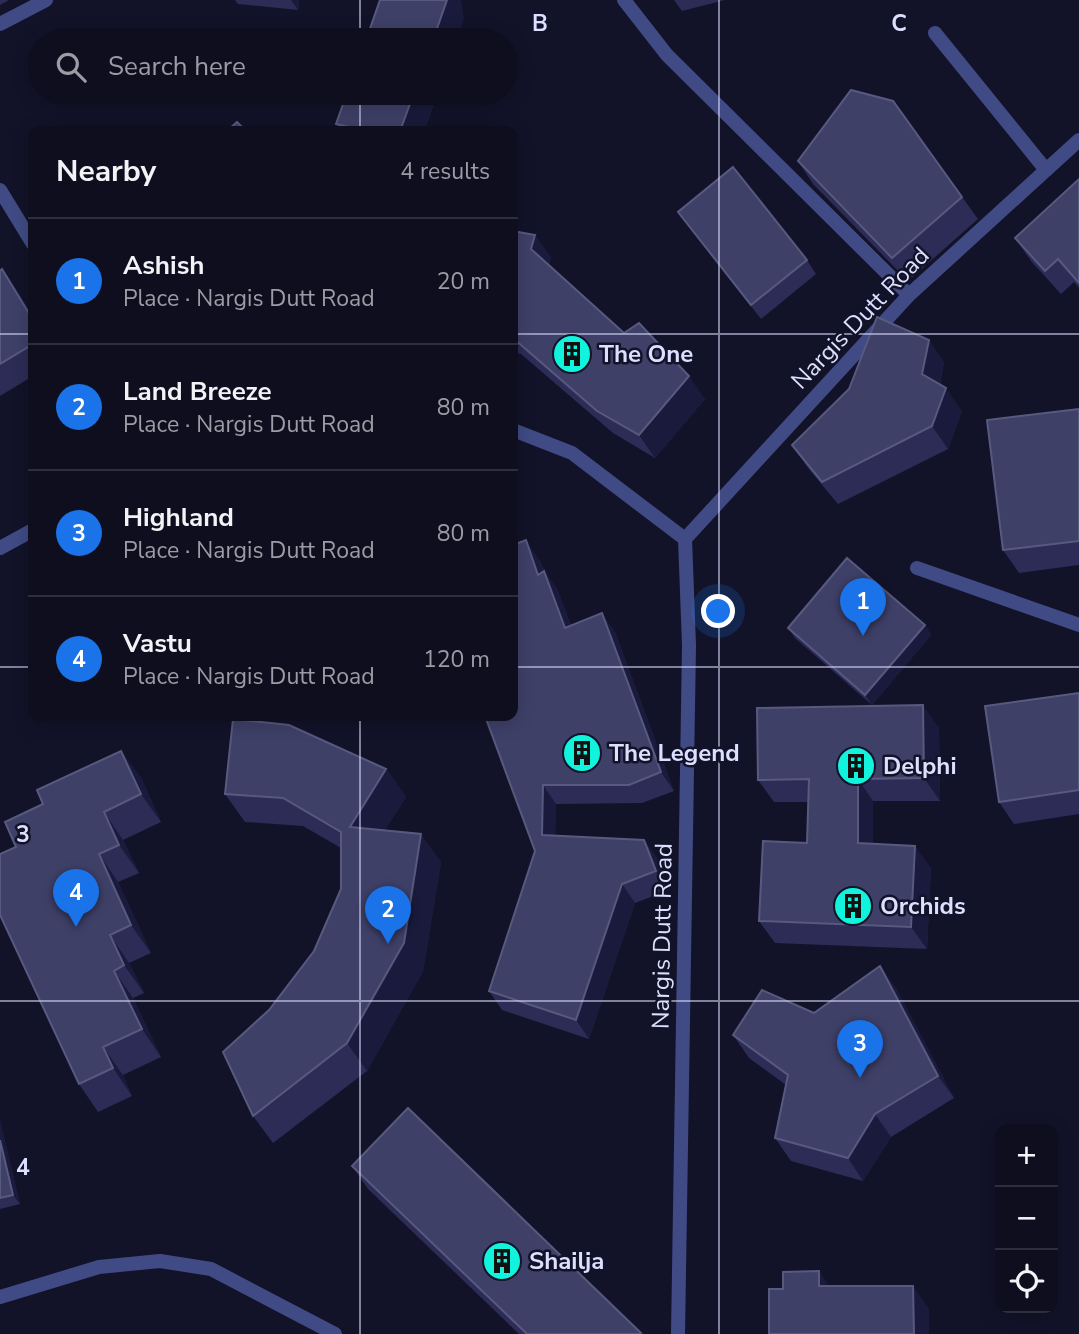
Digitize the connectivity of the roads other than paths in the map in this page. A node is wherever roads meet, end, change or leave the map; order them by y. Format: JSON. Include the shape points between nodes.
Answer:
{"nodes":[{"id":1,"x":46,"y":0,"type":"edge"},
{"id":2,"x":624,"y":0,"type":"edge"},
{"id":3,"x":0,"y":24,"type":"edge"},
{"id":4,"x":935,"y":33,"type":"dead end"},
{"id":5,"x":1079,"y":140,"type":"edge"},
{"id":6,"x":1046,"y":170,"type":"junction"},
{"id":7,"x":0,"y":190,"type":"edge"},
{"id":8,"x":28,"y":236,"type":"edge"},
{"id":9,"x":909,"y":295,"type":"junction"},
{"id":10,"x":518,"y":432,"type":"edge"},
{"id":11,"x":28,"y":533,"type":"edge"},
{"id":12,"x":685,"y":539,"type":"junction"},
{"id":13,"x":0,"y":548,"type":"edge"},
{"id":14,"x":917,"y":568,"type":"dead end"},
{"id":15,"x":1079,"y":625,"type":"edge"},
{"id":16,"x":0,"y":1297,"type":"edge"},
{"id":17,"x":335,"y":1334,"type":"edge"},
{"id":18,"x":678,"y":1334,"type":"edge"}],
"edges":[{"from":1,"to":3,"type":"street"},
{"from":2,"to":9,"type":"street","via":[[667,55]]},
{"from":4,"to":6,"type":"street"},
{"from":5,"to":6,"type":"street","name":"Nargis Dutt Road"},
{"from":6,"to":9,"type":"street","name":"Nargis Dutt Road"},
{"from":7,"to":8,"type":"street"},
{"from":9,"to":12,"type":"street","name":"Nargis Dutt Road"},
{"from":10,"to":12,"type":"street","via":[[572,453]]},
{"from":11,"to":13,"type":"street"},
{"from":12,"to":18,"type":"street","name":"Nargis Dutt Road","via":[[689,645]]},
{"from":14,"to":15,"type":"street"},
{"from":16,"to":17,"type":"street","via":[[99,1267],[160,1261],[211,1269]]}]}
